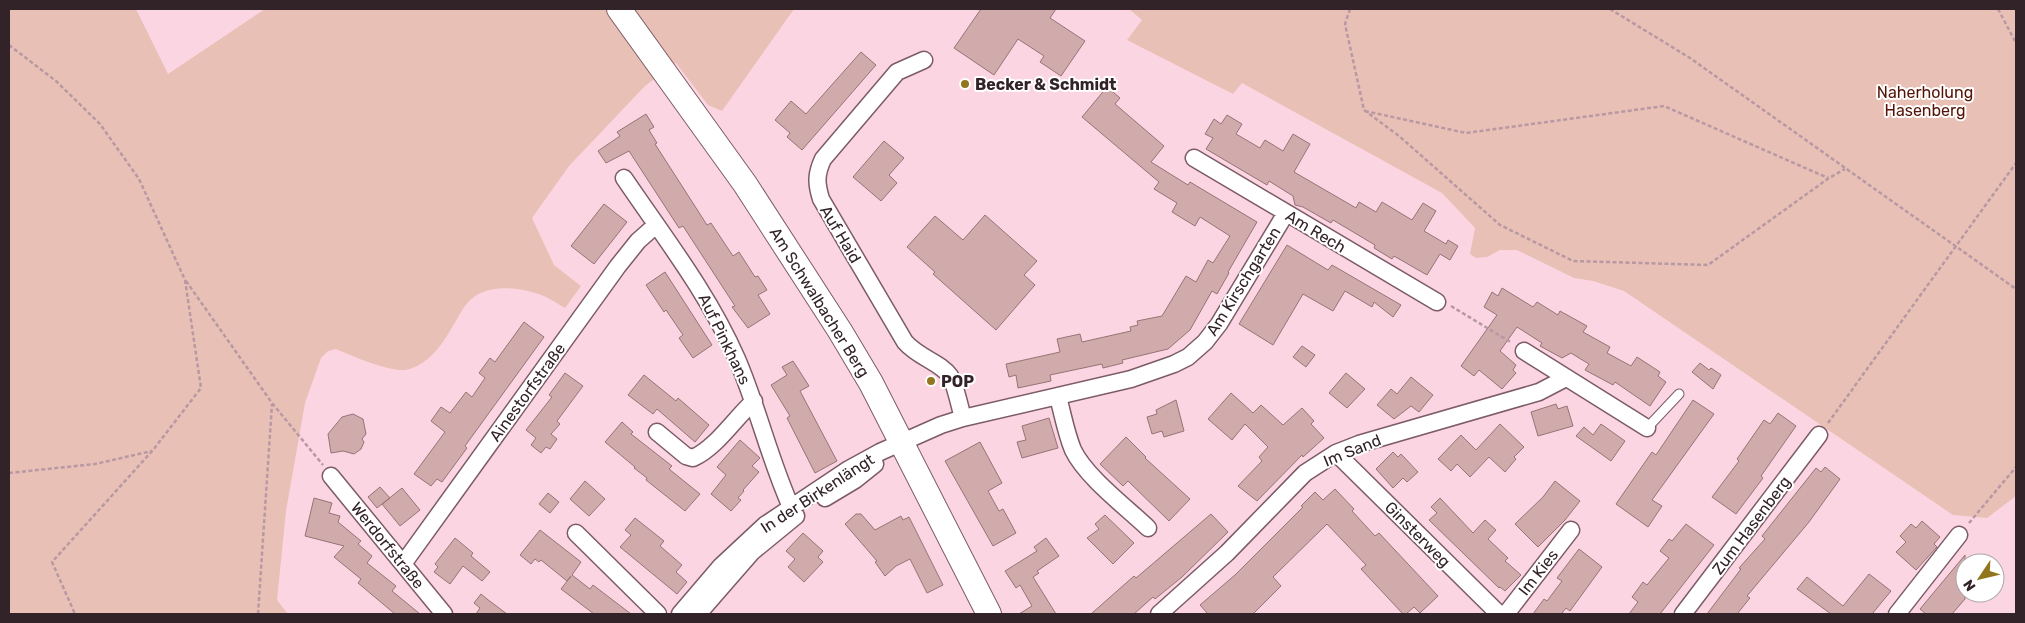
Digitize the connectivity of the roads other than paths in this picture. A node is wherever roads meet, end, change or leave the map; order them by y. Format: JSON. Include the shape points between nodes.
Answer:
{"nodes":[{"id":1,"x":619,"y":9,"type":"edge"},
{"id":2,"x":924,"y":60,"type":"dead end"},
{"id":3,"x":1194,"y":158,"type":"dead end"},
{"id":4,"x":624,"y":178,"type":"dead end"},
{"id":5,"x":1286,"y":213,"type":"junction"},
{"id":6,"x":656,"y":225,"type":"junction"},
{"id":7,"x":1437,"y":302,"type":"road end"},
{"id":8,"x":1524,"y":351,"type":"road end"},
{"id":9,"x":1566,"y":378,"type":"junction"},
{"id":10,"x":1679,"y":394,"type":"dead end"},
{"id":11,"x":1058,"y":397,"type":"junction"},
{"id":12,"x":754,"y":402,"type":"junction"},
{"id":13,"x":963,"y":418,"type":"junction"},
{"id":14,"x":1647,"y":428,"type":"joint"},
{"id":15,"x":657,"y":432,"type":"dead end"},
{"id":16,"x":1819,"y":435,"type":"road end"},
{"id":17,"x":901,"y":444,"type":"junction"},
{"id":18,"x":1336,"y":453,"type":"junction"},
{"id":19,"x":331,"y":476,"type":"road end"},
{"id":20,"x":793,"y":512,"type":"junction"},
{"id":21,"x":1148,"y":528,"type":"dead end"},
{"id":22,"x":1571,"y":530,"type":"dead end"},
{"id":23,"x":576,"y":533,"type":"dead end"},
{"id":24,"x":1959,"y":535,"type":"road end"},
{"id":25,"x":403,"y":564,"type":"junction"},
{"id":26,"x":444,"y":614,"type":"edge"},
{"id":27,"x":658,"y":614,"type":"edge"},
{"id":28,"x":680,"y":614,"type":"edge"},
{"id":29,"x":698,"y":614,"type":"edge"},
{"id":30,"x":989,"y":614,"type":"edge"},
{"id":31,"x":1158,"y":614,"type":"edge"},
{"id":32,"x":1499,"y":614,"type":"edge"},
{"id":33,"x":1506,"y":614,"type":"edge"},
{"id":34,"x":1683,"y":614,"type":"edge"},
{"id":35,"x":1897,"y":614,"type":"edge"}],
"edges":[{"from":1,"to":17,"type":"main road","name":"Am Schwalbacher Berg","via":[[745,184],[801,269],[871,383]]},
{"from":2,"to":13,"type":"street","name":"Auf Haid","via":[[898,72],[891,79],[823,159],[816,185],[821,199],[913,352],[942,367],[951,377]]},
{"from":3,"to":5,"type":"street","name":"Am Rech"},
{"from":4,"to":6,"type":"street","name":"Auf Pinkhans"},
{"from":5,"to":7,"type":"street","name":"Am Rech"},
{"from":5,"to":11,"type":"street","name":"Am Kirschgarten","via":[[1219,324],[1188,357],[1159,370]]},
{"from":6,"to":12,"type":"street","name":"Auf Pinkhans","via":[[695,279],[718,320]]},
{"from":6,"to":25,"type":"street","name":"Ainestorfstraße","via":[[618,266]]},
{"from":8,"to":9,"type":"street"},
{"from":9,"to":14,"type":"street"},
{"from":9,"to":18,"type":"street","name":"Im Sand","via":[[1538,392]]},
{"from":10,"to":14,"type":"lane"},
{"from":11,"to":13,"type":"street","name":"Am Kirschgarten"},
{"from":11,"to":21,"type":"street","via":[[1068,436],[1082,464]]},
{"from":12,"to":15,"type":"street","via":[[711,446],[693,458]]},
{"from":12,"to":20,"type":"street","name":"Auf Pinkhans"},
{"from":13,"to":17,"type":"street","name":"Am Kirschgarten"},
{"from":16,"to":34,"type":"street","name":"Zum Hasenberg"},
{"from":17,"to":20,"type":"street","name":"In der Birkenlängt","via":[[855,480]]},
{"from":17,"to":30,"type":"main road","name":"Am Schwalbacher Berg"},
{"from":18,"to":31,"type":"street","name":"Im Sand","via":[[1306,473],[1226,553]]},
{"from":18,"to":32,"type":"street","name":"Ginsterweg"},
{"from":19,"to":25,"type":"street","name":"Werdorfstraße"},
{"from":20,"to":28,"type":"street","name":"In der Birkenlängt","via":[[765,525],[743,544]]},
{"from":20,"to":29,"type":"street","name":"In der Birkenlängt","via":[[752,552]]},
{"from":22,"to":33,"type":"street","name":"Im Kies"},
{"from":23,"to":27,"type":"street"},
{"from":24,"to":35,"type":"street"},
{"from":25,"to":26,"type":"street","name":"Werdorfstraße"}]}
